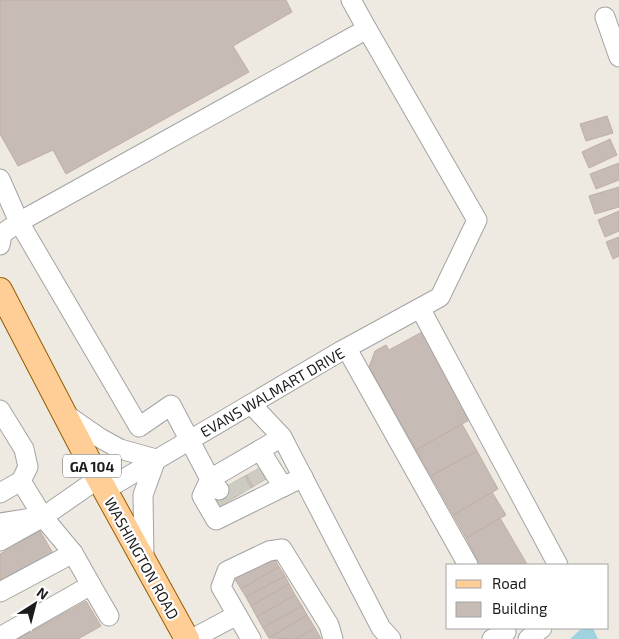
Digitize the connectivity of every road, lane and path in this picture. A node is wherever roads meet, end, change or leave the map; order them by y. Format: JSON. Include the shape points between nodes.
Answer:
{"nodes":[{"id":1,"x":351,"y":0,"type":"edge"},
{"id":2,"x":605,"y":17,"type":"dead end"},
{"id":3,"x":367,"y":29,"type":"junction"},
{"id":4,"x":619,"y":57,"type":"edge"},
{"id":5,"x":0,"y":179,"type":"edge"},
{"id":6,"x":19,"y":222,"type":"junction"},
{"id":7,"x":1,"y":238,"type":"edge"},
{"id":8,"x":0,"y":290,"type":"edge"},
{"id":9,"x":420,"y":308,"type":"junction"},
{"id":10,"x":346,"y":349,"type":"junction"},
{"id":11,"x":251,"y":404,"type":"junction"},
{"id":12,"x":0,"y":410,"type":"edge"},
{"id":13,"x":63,"y":412,"type":"junction"},
{"id":14,"x":282,"y":437,"type":"junction"},
{"id":15,"x":190,"y":440,"type":"junction"},
{"id":16,"x":156,"y":460,"type":"junction"},
{"id":17,"x":263,"y":473,"type":"junction"},
{"id":18,"x":303,"y":477,"type":"junction"},
{"id":19,"x":20,"y":481,"type":"junction"},
{"id":20,"x":102,"y":484,"type":"junction"},
{"id":21,"x":231,"y":491,"type":"junction"},
{"id":22,"x":0,"y":493,"type":"edge"},
{"id":23,"x":43,"y":517,"type":"junction"},
{"id":24,"x":0,"y":523,"type":"edge"},
{"id":25,"x":0,"y":541,"type":"edge"},
{"id":26,"x":71,"y":551,"type":"junction"},
{"id":27,"x":144,"y":561,"type":"junction"},
{"id":28,"x":467,"y":564,"type":"edge"},
{"id":29,"x":557,"y":564,"type":"edge"},
{"id":30,"x":91,"y":585,"type":"junction"},
{"id":31,"x":0,"y":586,"type":"edge"},
{"id":32,"x":0,"y":592,"type":"edge"},
{"id":33,"x":237,"y":615,"type":"junction"},
{"id":34,"x":109,"y":616,"type":"dead end"},
{"id":35,"x":541,"y":629,"type":"edge"},
{"id":36,"x":0,"y":637,"type":"edge"},
{"id":37,"x":187,"y":639,"type":"edge"},
{"id":38,"x":192,"y":639,"type":"edge"},
{"id":39,"x":251,"y":639,"type":"edge"},
{"id":40,"x":334,"y":639,"type":"edge"},
{"id":41,"x":391,"y":639,"type":"edge"},
{"id":42,"x":528,"y":639,"type":"edge"}],
"edges":[{"from":1,"to":3,"type":"street"},
{"from":2,"to":4,"type":"street"},
{"from":3,"to":6,"type":"street"},
{"from":3,"to":9,"type":"street","name":"EVANS WALMART DRIVE","via":[[477,220],[440,297]]},
{"from":5,"to":6,"type":"street"},
{"from":6,"to":7,"type":"street"},
{"from":6,"to":15,"type":"street","via":[[140,427],[171,405]]},
{"from":8,"to":13,"type":"main road","name":"WASHINGTON ROAD","number":"GA 104"},
{"from":9,"to":10,"type":"street","name":"EVANS WALMART DRIVE"},
{"from":9,"to":29,"type":"street"},
{"from":10,"to":11,"type":"street","name":"EVANS WALMART DRIVE"},
{"from":10,"to":28,"type":"street"},
{"from":11,"to":14,"type":"street"},
{"from":11,"to":15,"type":"street","name":"EVANS WALMART DRIVE"},
{"from":12,"to":19,"type":"street","via":[[24,449],[28,467]]},
{"from":13,"to":16,"type":"street","via":[[120,449]]},
{"from":13,"to":20,"type":"main road","name":"WASHINGTON ROAD","number":"GA 104"},
{"from":14,"to":17,"type":"street"},
{"from":14,"to":18,"type":"street"},
{"from":15,"to":16,"type":"street","name":"EVANS WALMART DRIVE"},
{"from":15,"to":21,"type":"street"},
{"from":16,"to":20,"type":"street","name":"EVANS WALMART DRIVE"},
{"from":16,"to":27,"type":"street","via":[[144,495]]},
{"from":17,"to":18,"type":"street"},
{"from":17,"to":21,"type":"street"},
{"from":17,"to":21,"type":"street"},
{"from":18,"to":41,"type":"street","via":[[381,628]]},
{"from":19,"to":22,"type":"street"},
{"from":19,"to":23,"type":"street"},
{"from":20,"to":23,"type":"street","name":"EVANS WALMART DRIVE"},
{"from":20,"to":27,"type":"main road","name":"WASHINGTON ROAD","number":"GA 104"},
{"from":23,"to":24,"type":"street"},
{"from":23,"to":25,"type":"street","name":"EVANS WALMART DRIVE"},
{"from":23,"to":26,"type":"street"},
{"from":26,"to":30,"type":"street"},
{"from":26,"to":31,"type":"street"},
{"from":26,"to":32,"type":"street"},
{"from":27,"to":37,"type":"main road","name":"WASHINGTON ROAD","number":"GA 104"},
{"from":30,"to":34,"type":"street"},
{"from":30,"to":36,"type":"street"},
{"from":33,"to":38,"type":"street"},
{"from":33,"to":39,"type":"street"},
{"from":33,"to":40,"type":"street","via":[[220,588],[227,572],[268,551],[282,549]]},
{"from":35,"to":42,"type":"street"}]}
